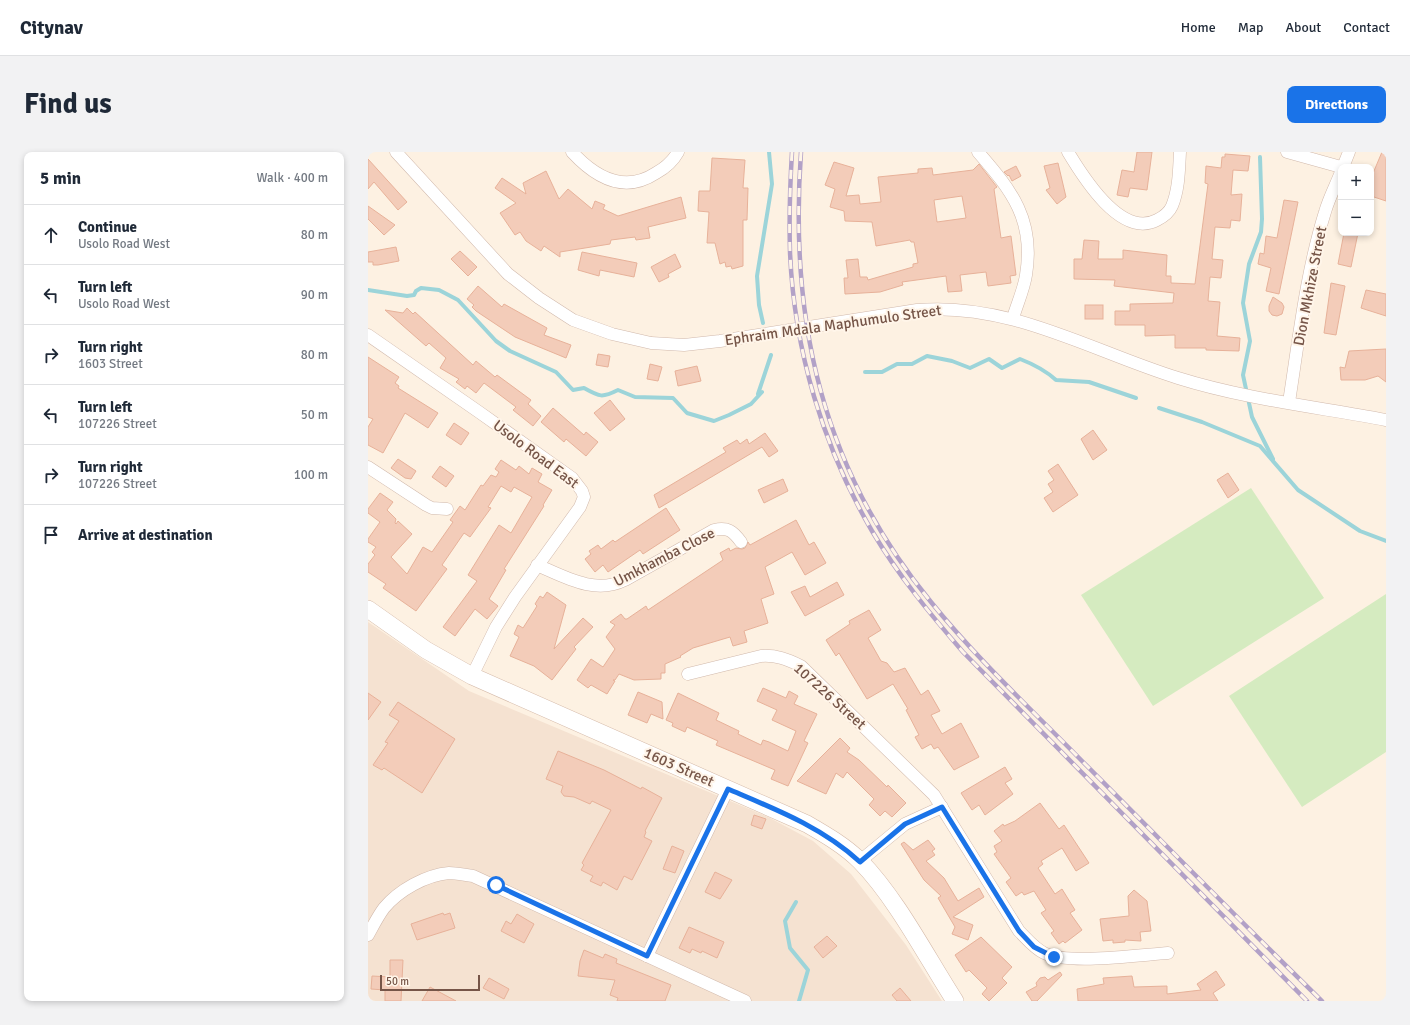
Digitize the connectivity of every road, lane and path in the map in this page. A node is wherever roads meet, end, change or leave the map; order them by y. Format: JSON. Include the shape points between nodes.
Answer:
{"nodes":[{"id":1,"x":396,"y":152,"type":"edge"},
{"id":2,"x":572,"y":152,"type":"edge"},
{"id":3,"x":678,"y":152,"type":"edge"},
{"id":4,"x":978,"y":152,"type":"edge"},
{"id":5,"x":1068,"y":152,"type":"edge"},
{"id":6,"x":1180,"y":152,"type":"edge"},
{"id":7,"x":1287,"y":152,"type":"edge"},
{"id":8,"x":1349,"y":152,"type":"edge"},
{"id":9,"x":1343,"y":164,"type":"edge"},
{"id":10,"x":1338,"y":166,"type":"edge"},
{"id":11,"x":1338,"y":180,"type":"edge"},
{"id":12,"x":1013,"y":318,"type":"junction"},
{"id":13,"x":368,"y":335,"type":"edge"},
{"id":14,"x":1289,"y":402,"type":"junction"},
{"id":15,"x":1386,"y":420,"type":"edge"},
{"id":16,"x":368,"y":467,"type":"edge"},
{"id":17,"x":447,"y":509,"type":"dead end"},
{"id":18,"x":741,"y":542,"type":"dead end"},
{"id":19,"x":537,"y":565,"type":"junction"},
{"id":20,"x":368,"y":609,"type":"edge"},
{"id":21,"x":688,"y":674,"type":"dead end"},
{"id":22,"x":472,"y":676,"type":"junction"},
{"id":23,"x":728,"y":789,"type":"junction"},
{"id":24,"x":942,"y":807,"type":"junction"},
{"id":25,"x":860,"y":862,"type":"junction"},
{"id":26,"x":368,"y":935,"type":"edge"},
{"id":27,"x":1168,"y":953,"type":"dead end"},
{"id":28,"x":647,"y":956,"type":"junction"},
{"id":29,"x":745,"y":1001,"type":"edge"},
{"id":30,"x":955,"y":1001,"type":"edge"}],
"edges":[{"from":1,"to":12,"type":"street","name":"Ephraim Mdala Maphumulo Street","via":[[508,274],[538,298],[574,320],[612,334],[651,343],[684,345],[943,308],[973,310]]},
{"from":2,"to":3,"type":"street","via":[[601,176],[620,183],[645,181],[665,168]]},
{"from":4,"to":12,"type":"street","via":[[1014,197],[1024,220],[1028,246],[1026,275]]},
{"from":5,"to":6,"type":"street","via":[[1110,209],[1123,219],[1137,224],[1152,223],[1164,217],[1172,208],[1177,189]]},
{"from":7,"to":10,"type":"street"},
{"from":8,"to":9,"type":"street"},
{"from":11,"to":14,"type":"street","name":"Dion Mkhize Street","via":[[1326,210],[1307,282]]},
{"from":12,"to":14,"type":"street","name":"Ephraim Mdala Maphumulo Street","via":[[1179,378],[1233,392]]},
{"from":13,"to":19,"type":"street","name":"Usolo Road East","via":[[579,485],[584,497],[580,507]]},
{"from":14,"to":15,"type":"street","name":"Ephraim Mdala Maphumulo Street"},
{"from":16,"to":17,"type":"street","via":[[426,505]]},
{"from":18,"to":19,"type":"street","name":"Umkhamba Close","via":[[734,531],[721,528],[714,530],[620,582],[606,586],[579,583]]},
{"from":19,"to":22,"type":"street","name":"Usolo Road East","via":[[496,627]]},
{"from":20,"to":22,"type":"street","name":"1603 Street","via":[[426,650]]},
{"from":21,"to":24,"type":"street","name":"107226 Street","via":[[761,656],[772,655],[791,661],[800,666],[924,784]]},
{"from":22,"to":23,"type":"street","name":"1603 Street"},
{"from":23,"to":25,"type":"street","name":"1603 Street","via":[[807,824],[836,842]]},
{"from":23,"to":28,"type":"street"},
{"from":24,"to":25,"type":"street","via":[[905,824]]},
{"from":24,"to":27,"type":"street","name":"107226 Street","via":[[1019,931],[1034,947],[1044,953],[1068,959]]},
{"from":25,"to":30,"type":"street","name":"1603 Street","via":[[882,887]]},
{"from":26,"to":28,"type":"street","via":[[385,908],[398,895],[415,884],[450,873],[473,876],[496,885]]},
{"from":28,"to":29,"type":"street"}]}
